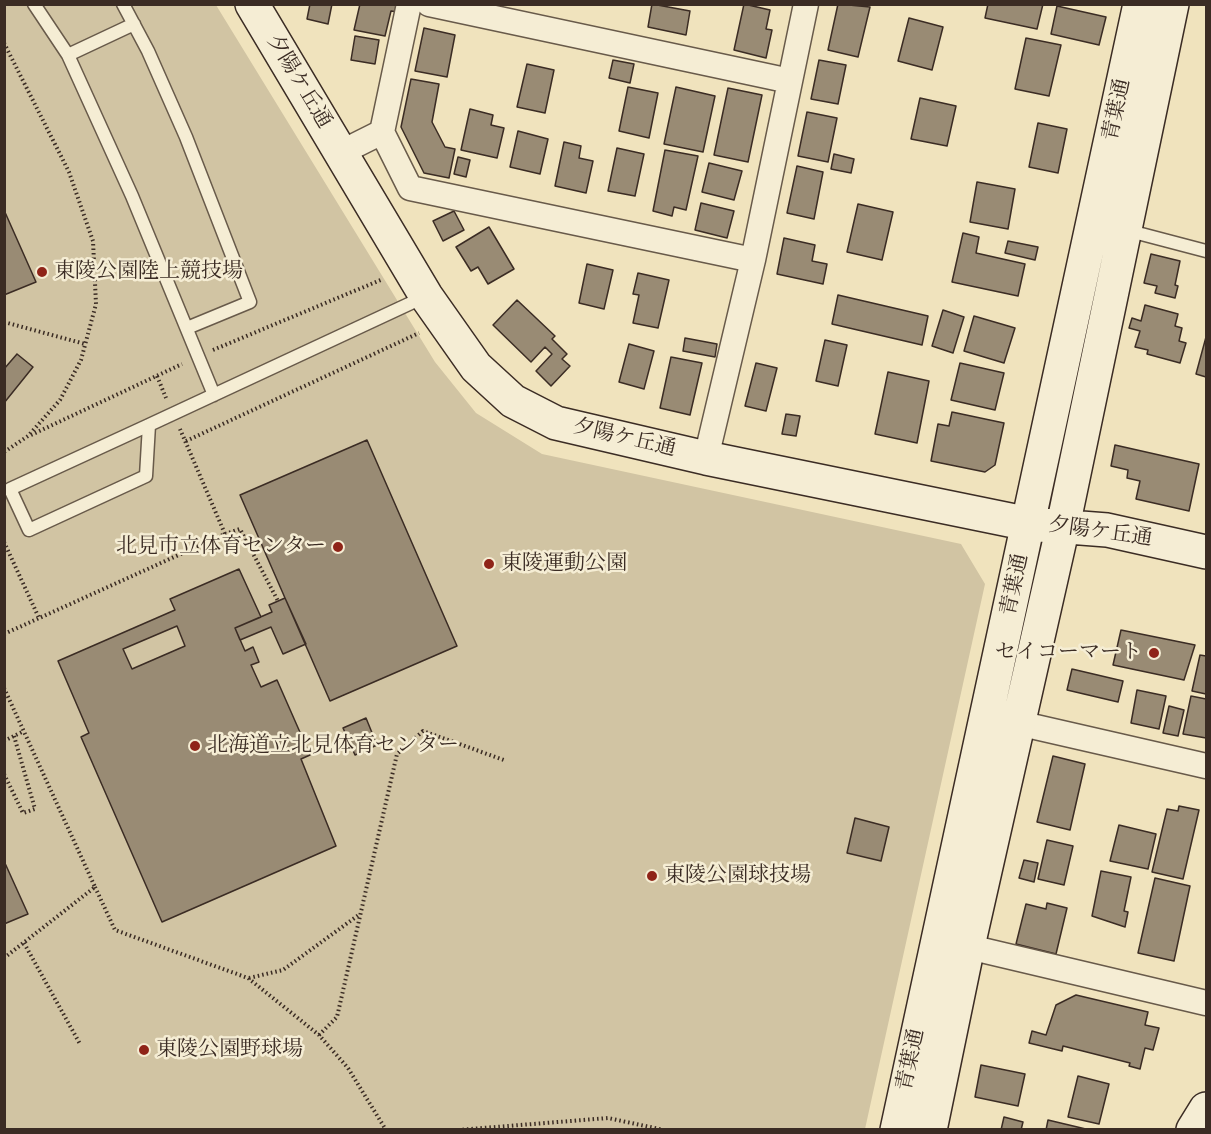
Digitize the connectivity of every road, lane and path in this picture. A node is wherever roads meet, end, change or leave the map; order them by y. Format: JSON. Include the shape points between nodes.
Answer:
{"nodes":[{"id":1,"x":34,"y":4,"type":"edge"},
{"id":2,"x":123,"y":4,"type":"edge"},
{"id":3,"x":252,"y":4,"type":"edge"},
{"id":4,"x":409,"y":4,"type":"edge"},
{"id":5,"x":429,"y":4,"type":"edge"},
{"id":6,"x":806,"y":4,"type":"edge"},
{"id":7,"x":1140,"y":4,"type":"edge"},
{"id":8,"x":1172,"y":4,"type":"edge"},
{"id":9,"x":134,"y":24,"type":"junction"},
{"id":10,"x":4,"y":43,"type":"edge"},
{"id":11,"x":68,"y":55,"type":"junction"},
{"id":12,"x":790,"y":81,"type":"junction"},
{"id":13,"x":382,"y":132,"type":"junction"},
{"id":14,"x":340,"y":153,"type":"junction"},
{"id":15,"x":1109,"y":226,"type":"junction"},
{"id":16,"x":1206,"y":251,"type":"edge"},
{"id":17,"x":753,"y":261,"type":"junction"},
{"id":18,"x":426,"y":296,"type":"junction"},
{"id":19,"x":4,"y":322,"type":"edge"},
{"id":20,"x":187,"y":328,"type":"junction"},
{"id":21,"x":422,"y":332,"type":"dead end"},
{"id":22,"x":85,"y":344,"type":"junction"},
{"id":23,"x":157,"y":376,"type":"dead end"},
{"id":24,"x":214,"y":395,"type":"junction"},
{"id":25,"x":173,"y":414,"type":"junction"},
{"id":26,"x":149,"y":425,"type":"junction"},
{"id":27,"x":186,"y":441,"type":"junction"},
{"id":28,"x":4,"y":452,"type":"edge"},
{"id":29,"x":706,"y":458,"type":"junction"},
{"id":30,"x":1029,"y":524,"type":"junction"},
{"id":31,"x":1063,"y":526,"type":"junction"},
{"id":32,"x":225,"y":534,"type":"junction"},
{"id":33,"x":4,"y":542,"type":"edge"},
{"id":34,"x":1206,"y":552,"type":"edge"},
{"id":35,"x":278,"y":601,"type":"dead end"},
{"id":36,"x":39,"y":618,"type":"junction"},
{"id":37,"x":4,"y":634,"type":"edge"},
{"id":38,"x":4,"y":688,"type":"edge"},
{"id":39,"x":1018,"y":723,"type":"junction"},
{"id":40,"x":24,"y":731,"type":"junction"},
{"id":41,"x":14,"y":736,"type":"junction"},
{"id":42,"x":4,"y":741,"type":"edge"},
{"id":43,"x":504,"y":760,"type":"dead end"},
{"id":44,"x":1206,"y":766,"type":"edge"},
{"id":45,"x":4,"y":774,"type":"edge"},
{"id":46,"x":94,"y":887,"type":"junction"},
{"id":47,"x":360,"y":914,"type":"junction"},
{"id":48,"x":24,"y":943,"type":"junction"},
{"id":49,"x":953,"y":943,"type":"junction"},
{"id":50,"x":4,"y":958,"type":"edge"},
{"id":51,"x":248,"y":978,"type":"junction"},
{"id":52,"x":1206,"y":1004,"type":"edge"},
{"id":53,"x":319,"y":1035,"type":"junction"},
{"id":54,"x":80,"y":1044,"type":"dead end"},
{"id":55,"x":1206,"y":1109,"type":"edge"},
{"id":56,"x":386,"y":1130,"type":"edge"},
{"id":57,"x":458,"y":1130,"type":"edge"},
{"id":58,"x":664,"y":1130,"type":"edge"},
{"id":59,"x":897,"y":1130,"type":"edge"},
{"id":60,"x":930,"y":1130,"type":"edge"},
{"id":61,"x":1192,"y":1130,"type":"edge"}],
"edges":[{"from":1,"to":11,"type":"lane"},
{"from":2,"to":9,"type":"lane"},
{"from":3,"to":14,"type":"street","name":"夕陽ケ丘通"},
{"from":4,"to":13,"type":"street"},
{"from":5,"to":12,"type":"street"},
{"from":6,"to":12,"type":"street"},
{"from":7,"to":15,"type":"street","name":"青葉通"},
{"from":8,"to":15,"type":"street","name":"青葉通"},
{"from":9,"to":11,"type":"lane"},
{"from":9,"to":20,"type":"lane","via":[[186,137],[250,302]]},
{"from":10,"to":22,"type":"path","via":[[69,172],[93,241],[96,304]]},
{"from":11,"to":20,"type":"lane"},
{"from":12,"to":17,"type":"street"},
{"from":13,"to":14,"type":"street"},
{"from":13,"to":17,"type":"street","via":[[410,188]]},
{"from":14,"to":18,"type":"street","name":"夕陽ケ丘通"},
{"from":15,"to":16,"type":"lane"},
{"from":15,"to":30,"type":"street","name":"青葉通"},
{"from":15,"to":31,"type":"street","name":"青葉通"},
{"from":17,"to":29,"type":"street"},
{"from":18,"to":24,"type":"lane"},
{"from":18,"to":29,"type":"street","name":"夕陽ケ丘通","via":[[476,367],[513,401],[556,423]]},
{"from":19,"to":22,"type":"path"},
{"from":20,"to":24,"type":"lane"},
{"from":21,"to":27,"type":"path"},
{"from":22,"to":28,"type":"path","via":[[60,400],[28,436]]},
{"from":23,"to":25,"type":"path"},
{"from":24,"to":25,"type":"lane"},
{"from":25,"to":26,"type":"lane"},
{"from":25,"to":27,"type":"path"},
{"from":26,"to":26,"type":"lane","via":[[146,476],[29,530],[10,489]]},
{"from":27,"to":32,"type":"path"},
{"from":29,"to":30,"type":"street","name":"夕陽ケ丘通"},
{"from":30,"to":31,"type":"street","name":"夕陽ケ丘通"},
{"from":30,"to":49,"type":"street","name":"青葉通"},
{"from":31,"to":34,"type":"street","name":"夕陽ケ丘通","via":[[1107,530]]},
{"from":31,"to":39,"type":"street","name":"青葉通"},
{"from":32,"to":35,"type":"path","via":[[240,529]]},
{"from":32,"to":36,"type":"path"},
{"from":33,"to":36,"type":"path"},
{"from":36,"to":37,"type":"path"},
{"from":38,"to":40,"type":"path"},
{"from":39,"to":44,"type":"street"},
{"from":39,"to":49,"type":"street","name":"青葉通"},
{"from":40,"to":41,"type":"path"},
{"from":40,"to":46,"type":"path"},
{"from":41,"to":42,"type":"path"},
{"from":41,"to":45,"type":"path","via":[[35,809],[23,813]]},
{"from":43,"to":47,"type":"path","via":[[423,731],[397,754]]},
{"from":46,"to":48,"type":"path"},
{"from":46,"to":51,"type":"path","via":[[115,930]]},
{"from":47,"to":51,"type":"path","via":[[283,970]]},
{"from":47,"to":53,"type":"path","via":[[337,1017]]},
{"from":48,"to":50,"type":"path"},
{"from":48,"to":54,"type":"path"},
{"from":49,"to":52,"type":"street"},
{"from":49,"to":59,"type":"street","name":"青葉通"},
{"from":49,"to":60,"type":"street","name":"青葉通"},
{"from":51,"to":53,"type":"path"},
{"from":53,"to":56,"type":"path","via":[[348,1068]]},
{"from":55,"to":61,"type":"street"},
{"from":57,"to":58,"type":"path","via":[[608,1118]]}]}
